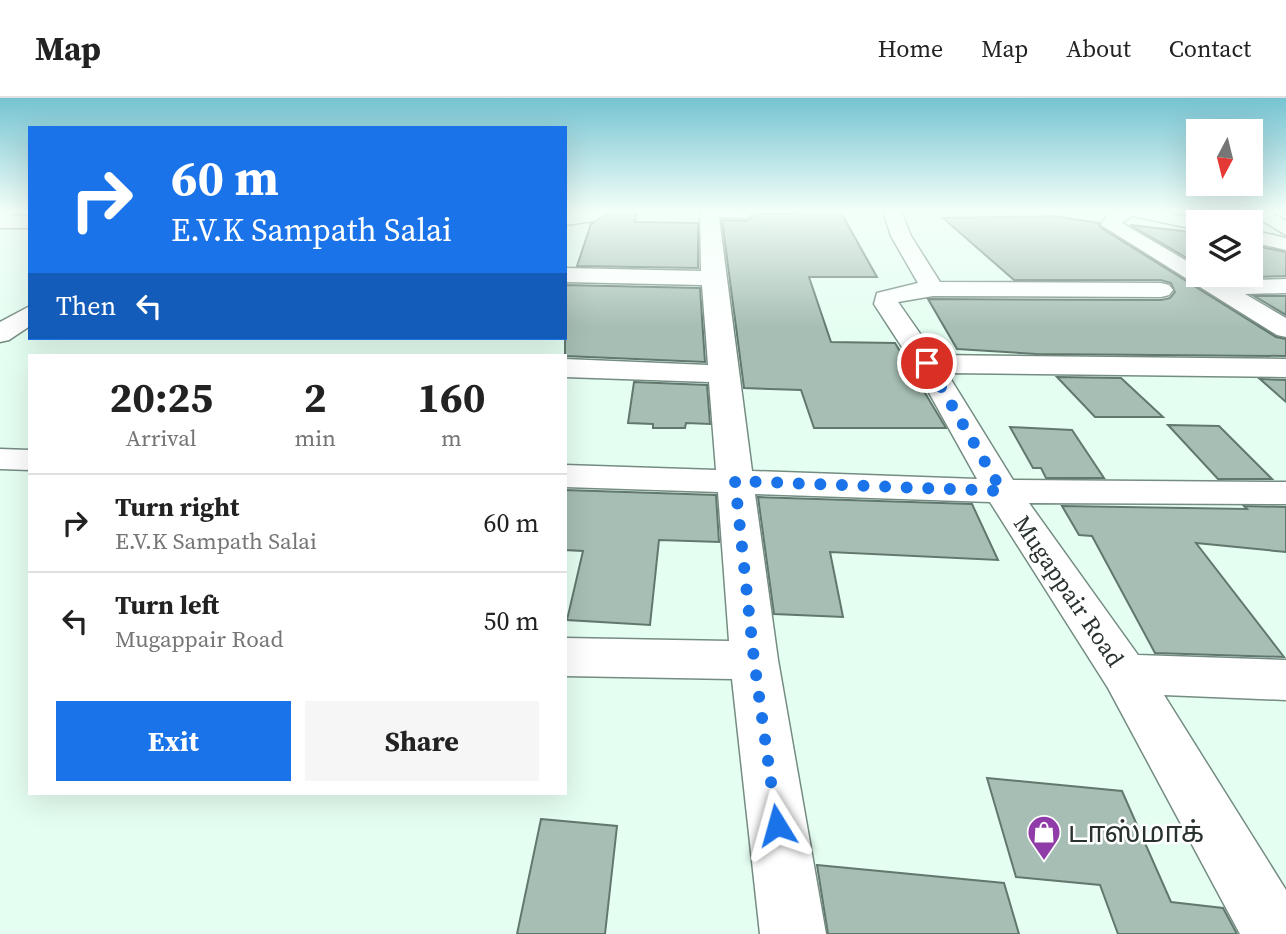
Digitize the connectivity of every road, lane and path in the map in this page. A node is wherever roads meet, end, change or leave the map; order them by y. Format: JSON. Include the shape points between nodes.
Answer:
{"nodes":[{"id":1,"x":711,"y":250,"type":"edge"},
{"id":2,"x":909,"y":250,"type":"edge"},
{"id":3,"x":1154,"y":250,"type":"edge"},
{"id":4,"x":567,"y":275,"type":"edge"},
{"id":5,"x":713,"y":278,"type":"junction"},
{"id":6,"x":1286,"y":286,"type":"edge"},
{"id":7,"x":1219,"y":288,"type":"junction"},
{"id":8,"x":933,"y":289,"type":"junction"},
{"id":9,"x":1161,"y":290,"type":"dead end"},
{"id":10,"x":28,"y":315,"type":"edge"},
{"id":11,"x":1286,"y":330,"type":"edge"},
{"id":12,"x":0,"y":334,"type":"edge"},
{"id":13,"x":927,"y":363,"type":"junction"},
{"id":14,"x":567,"y":368,"type":"edge"},
{"id":15,"x":1286,"y":368,"type":"edge"},
{"id":16,"x":721,"y":374,"type":"junction"},
{"id":17,"x":0,"y":459,"type":"edge"},
{"id":18,"x":28,"y":460,"type":"edge"},
{"id":19,"x":567,"y":476,"type":"edge"},
{"id":20,"x":735,"y":481,"type":"junction"},
{"id":21,"x":1002,"y":491,"type":"junction"},
{"id":22,"x":1286,"y":493,"type":"edge"},
{"id":23,"x":567,"y":657,"type":"edge"},
{"id":24,"x":754,"y":660,"type":"junction"},
{"id":25,"x":1125,"y":674,"type":"junction"},
{"id":26,"x":1286,"y":680,"type":"edge"},
{"id":27,"x":793,"y":934,"type":"edge"},
{"id":28,"x":1276,"y":934,"type":"edge"}],
"edges":[{"from":1,"to":5,"type":"street"},
{"from":2,"to":8,"type":"street"},
{"from":3,"to":7,"type":"street"},
{"from":4,"to":5,"type":"street"},
{"from":5,"to":16,"type":"street"},
{"from":6,"to":7,"type":"street"},
{"from":7,"to":11,"type":"street"},
{"from":8,"to":9,"type":"street"},
{"from":8,"to":13,"type":"street","name":"Mugappair Road","via":[[886,298]]},
{"from":10,"to":12,"type":"street"},
{"from":13,"to":15,"type":"street"},
{"from":13,"to":21,"type":"street","name":"Mugappair Road"},
{"from":14,"to":16,"type":"street"},
{"from":16,"to":20,"type":"street"},
{"from":17,"to":18,"type":"street"},
{"from":19,"to":20,"type":"street"},
{"from":20,"to":21,"type":"street"},
{"from":20,"to":24,"type":"street"},
{"from":21,"to":22,"type":"street"},
{"from":21,"to":25,"type":"street","name":"Mugappair Road"},
{"from":23,"to":24,"type":"street"},
{"from":24,"to":27,"type":"street"},
{"from":25,"to":26,"type":"street"},
{"from":25,"to":28,"type":"street","name":"Mugappair Road"}]}
